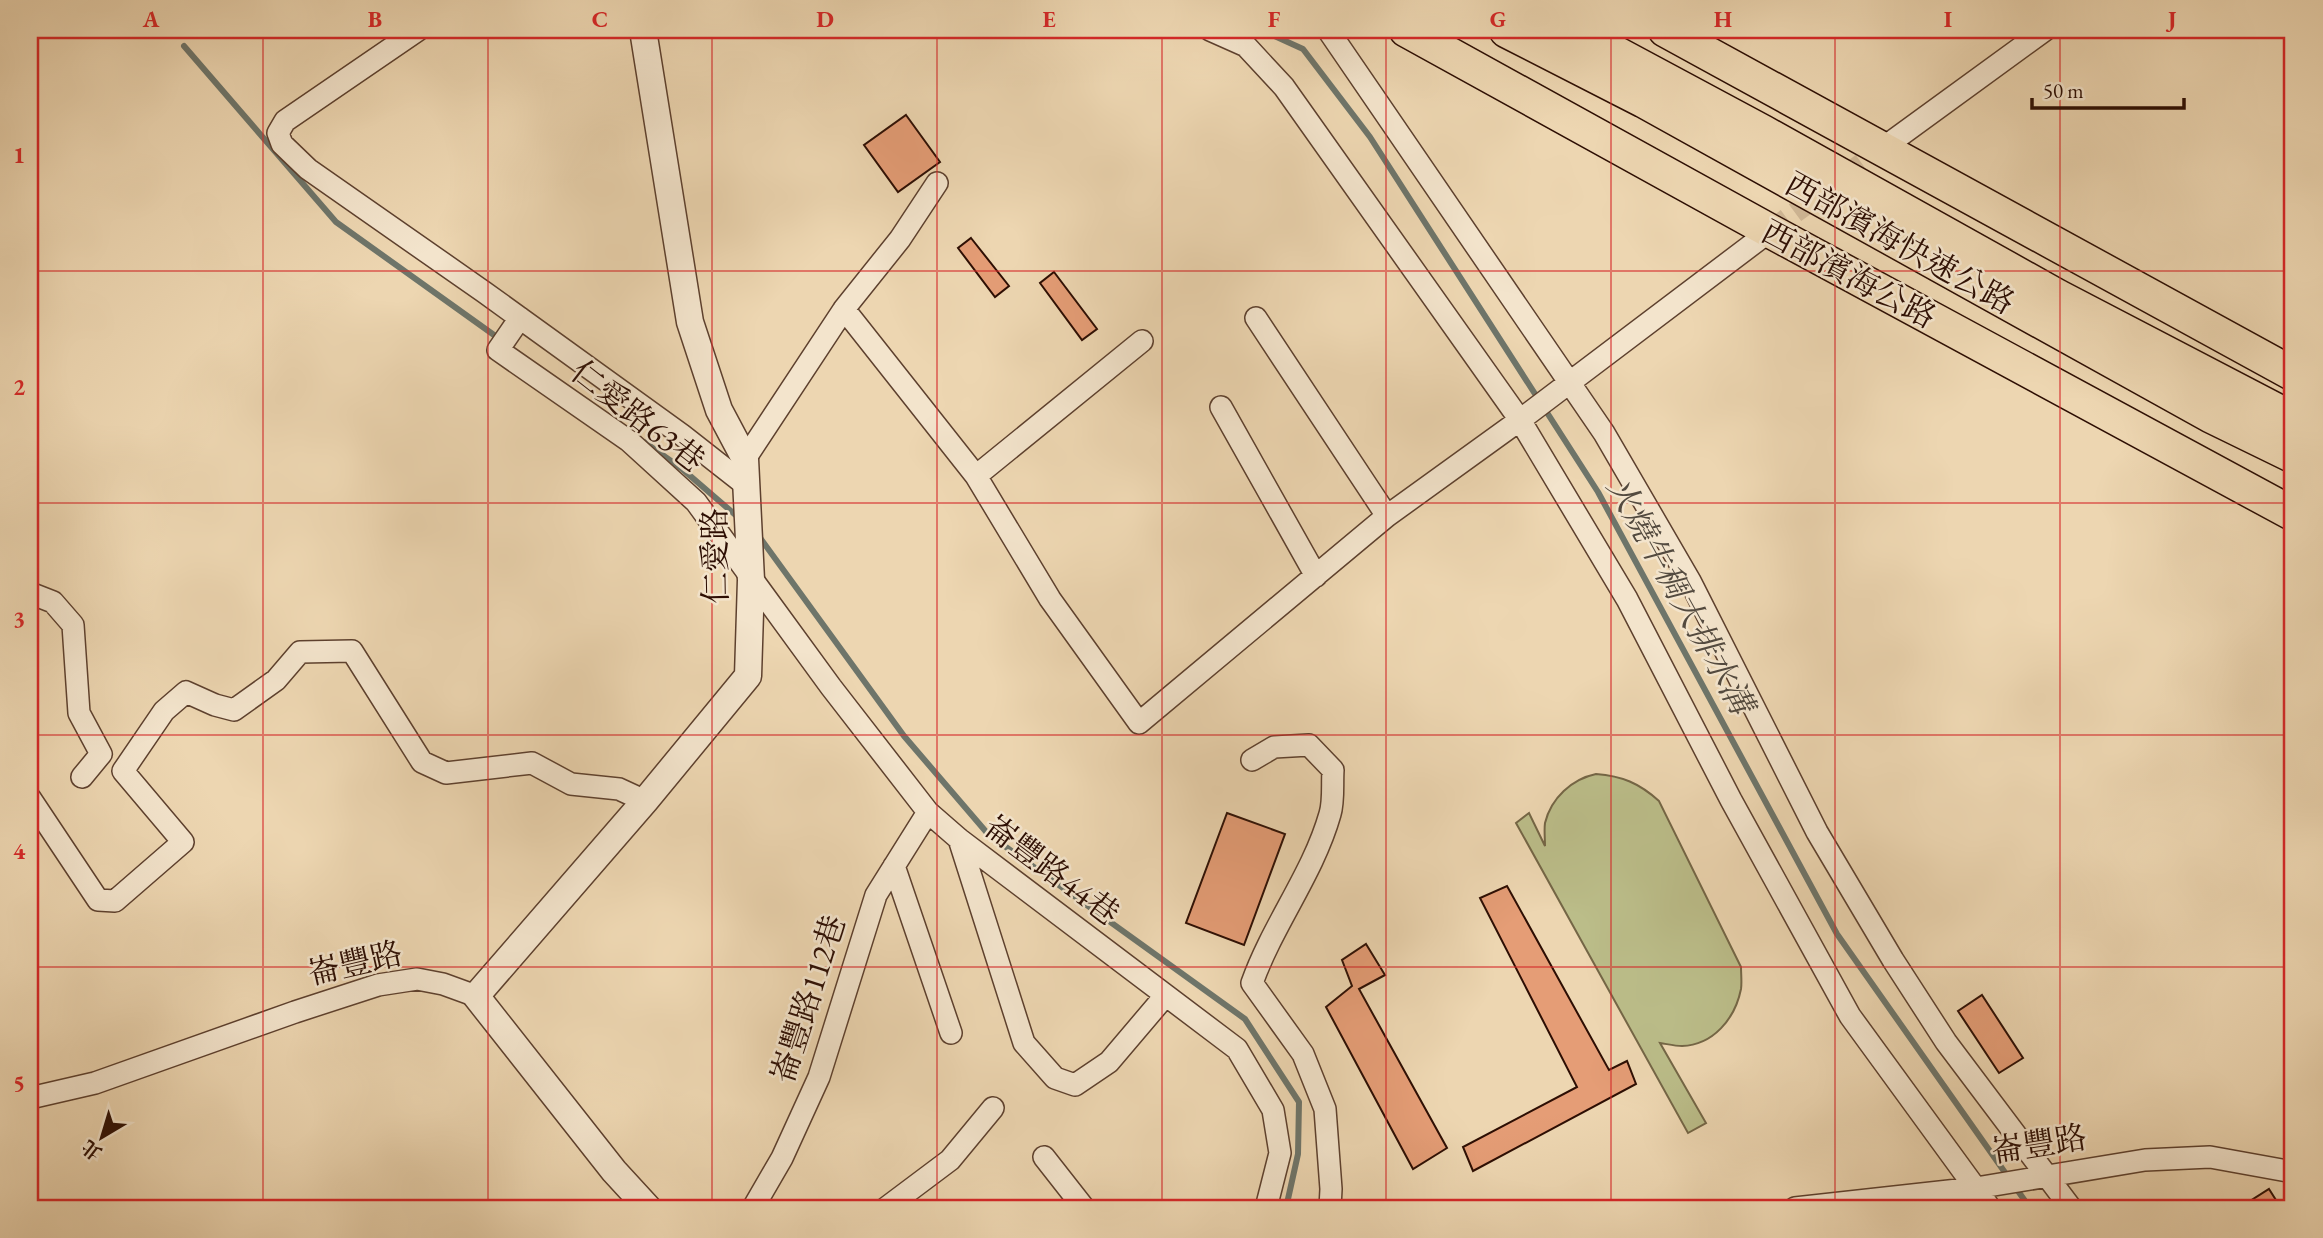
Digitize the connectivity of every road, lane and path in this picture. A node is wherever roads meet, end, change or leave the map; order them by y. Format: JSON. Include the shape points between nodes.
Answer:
{"nodes":[{"id":1,"x":418,"y":30,"type":"edge"},
{"id":2,"x":643,"y":30,"type":"edge"},
{"id":3,"x":1210,"y":30,"type":"edge"},
{"id":4,"x":1328,"y":30,"type":"edge"},
{"id":5,"x":1406,"y":30,"type":"edge"},
{"id":6,"x":1507,"y":30,"type":"edge"},
{"id":7,"x":1571,"y":30,"type":"edge"},
{"id":8,"x":1665,"y":30,"type":"edge"},
{"id":9,"x":2045,"y":30,"type":"edge"},
{"id":10,"x":1882,"y":148,"type":"junction"},
{"id":11,"x":937,"y":183,"type":"dead end"},
{"id":12,"x":1770,"y":231,"type":"junction"},
{"id":13,"x":844,"y":309,"type":"junction"},
{"id":14,"x":520,"y":318,"type":"junction"},
{"id":15,"x":1256,"y":318,"type":"dead end"},
{"id":16,"x":1142,"y":341,"type":"dead end"},
{"id":17,"x":2293,"y":374,"type":"edge"},
{"id":18,"x":1571,"y":382,"type":"junction"},
{"id":19,"x":1221,"y":407,"type":"dead end"},
{"id":20,"x":1520,"y":421,"type":"junction"},
{"id":21,"x":2293,"y":421,"type":"edge"},
{"id":22,"x":2293,"y":455,"type":"edge"},
{"id":23,"x":745,"y":460,"type":"junction"},
{"id":24,"x":976,"y":476,"type":"junction"},
{"id":25,"x":747,"y":486,"type":"junction"},
{"id":26,"x":2293,"y":514,"type":"edge"},
{"id":27,"x":1387,"y":516,"type":"junction"},
{"id":28,"x":1316,"y":576,"type":"junction"},
{"id":29,"x":751,"y":580,"type":"junction"},
{"id":30,"x":30,"y":593,"type":"edge"},
{"id":31,"x":1252,"y":760,"type":"dead end"},
{"id":32,"x":82,"y":777,"type":"dead end"},
{"id":33,"x":30,"y":798,"type":"edge"},
{"id":34,"x":645,"y":801,"type":"junction"},
{"id":35,"x":928,"y":812,"type":"junction"},
{"id":36,"x":959,"y":839,"type":"junction"},
{"id":37,"x":894,"y":866,"type":"junction"},
{"id":38,"x":476,"y":996,"type":"junction"},
{"id":39,"x":1165,"y":996,"type":"junction"},
{"id":40,"x":951,"y":1033,"type":"dead end"},
{"id":41,"x":30,"y":1098,"type":"edge"},
{"id":42,"x":993,"y":1108,"type":"dead end"},
{"id":43,"x":1044,"y":1157,"type":"dead end"},
{"id":44,"x":2293,"y":1172,"type":"edge"},
{"id":45,"x":2049,"y":1177,"type":"junction"},
{"id":46,"x":1976,"y":1188,"type":"junction"},
{"id":47,"x":648,"y":1208,"type":"edge"},
{"id":48,"x":754,"y":1208,"type":"edge"},
{"id":49,"x":886,"y":1208,"type":"edge"},
{"id":50,"x":1084,"y":1208,"type":"edge"},
{"id":51,"x":1266,"y":1208,"type":"edge"},
{"id":52,"x":1330,"y":1208,"type":"edge"},
{"id":53,"x":1795,"y":1208,"type":"edge"},
{"id":54,"x":1990,"y":1208,"type":"edge"},
{"id":55,"x":2071,"y":1208,"type":"edge"}],
"edges":[{"from":1,"to":14,"type":"street","via":[[285,121],[278,133],[282,144],[308,169]]},
{"from":2,"to":23,"type":"street","name":"仁愛路","via":[[690,322],[719,410]]},
{"from":3,"to":20,"type":"street","via":[[1246,46],[1284,87]]},
{"from":4,"to":18,"type":"street"},
{"from":5,"to":12,"type":"main road","name":"西部濱海公路"},
{"from":6,"to":22,"type":"highway","name":"西部濱海快速公路","via":[[1644,100],[2211,415]]},
{"from":7,"to":21,"type":"highway","name":"西部濱海快速公路"},
{"from":8,"to":10,"type":"main road"},
{"from":9,"to":10,"type":"street"},
{"from":10,"to":17,"type":"main road"},
{"from":11,"to":13,"type":"street"},
{"from":12,"to":18,"type":"street"},
{"from":12,"to":26,"type":"main road","name":"西部濱海公路"},
{"from":13,"to":23,"type":"street"},
{"from":13,"to":24,"type":"street"},
{"from":14,"to":25,"type":"street"},
{"from":14,"to":29,"type":"street","name":"仁愛路63巷","via":[[498,350],[648,458],[696,502]]},
{"from":15,"to":27,"type":"street"},
{"from":16,"to":24,"type":"street"},
{"from":18,"to":20,"type":"street"},
{"from":18,"to":45,"type":"street","via":[[1690,581],[1817,832],[1886,948],[1945,1041]]},
{"from":19,"to":28,"type":"street"},
{"from":20,"to":27,"type":"street"},
{"from":20,"to":46,"type":"street","via":[[1627,599],[1850,1016]]},
{"from":23,"to":25,"type":"street","name":"仁愛路"},
{"from":24,"to":28,"type":"street","via":[[1050,599],[1139,723]]},
{"from":25,"to":29,"type":"street","name":"仁愛路"},
{"from":27,"to":28,"type":"street"},
{"from":29,"to":34,"type":"street","name":"仁愛路","via":[[748,676]]},
{"from":29,"to":35,"type":"street","name":"崙豐路44巷"},
{"from":30,"to":32,"type":"street","via":[[53,602],[73,625],[79,713],[101,754]]},
{"from":31,"to":52,"type":"street","via":[[1274,747],[1309,744],[1333,770],[1331,811],[1315,857],[1264,950],[1252,983],[1303,1054],[1325,1109]]},
{"from":33,"to":34,"type":"street","via":[[97,900],[115,901],[183,842],[122,771],[164,711],[186,692],[234,710],[276,680],[300,652],[352,651],[422,762],[446,773],[532,764],[570,784],[619,789]]},
{"from":34,"to":38,"type":"street","name":"仁愛路"},
{"from":35,"to":36,"type":"street","name":"崙豐路44巷"},
{"from":35,"to":37,"type":"street","name":"崙豐路112巷"},
{"from":36,"to":39,"type":"street","name":"崙豐路44巷"},
{"from":36,"to":39,"type":"street","via":[[1024,1043],[1055,1078],[1075,1085],[1109,1062]]},
{"from":37,"to":40,"type":"street"},
{"from":37,"to":48,"type":"street","name":"崙豐路112巷","via":[[876,895],[819,1077]]},
{"from":38,"to":41,"type":"street","name":"崙豐路","via":[[417,979],[378,985],[95,1083]]},
{"from":38,"to":47,"type":"street"},
{"from":39,"to":51,"type":"street","name":"崙豐路44巷","via":[[1237,1049],[1273,1110],[1280,1153]]},
{"from":42,"to":49,"type":"street","via":[[950,1160]]},
{"from":43,"to":50,"type":"street"},
{"from":44,"to":45,"type":"street","name":"崙豐路","via":[[2210,1157],[2145,1160]]},
{"from":45,"to":46,"type":"street","name":"崙豐路"},
{"from":45,"to":55,"type":"street"},
{"from":46,"to":53,"type":"street","name":"崙豐路"},
{"from":46,"to":54,"type":"street"}]}
